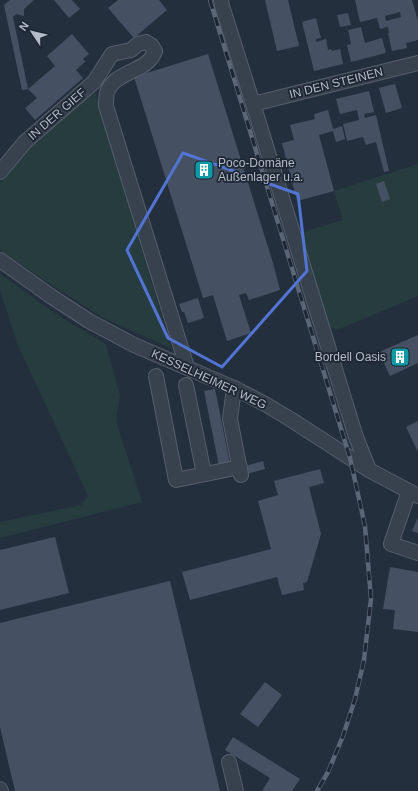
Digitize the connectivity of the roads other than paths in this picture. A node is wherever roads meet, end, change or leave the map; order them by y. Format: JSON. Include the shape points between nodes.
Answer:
{"nodes":[{"id":1,"x":221,"y":0,"type":"edge"},
{"id":2,"x":418,"y":63,"type":"edge"},
{"id":3,"x":253,"y":104,"type":"junction"},
{"id":4,"x":0,"y":172,"type":"edge"},
{"id":5,"x":0,"y":260,"type":"edge"},
{"id":6,"x":187,"y":367,"type":"junction"},
{"id":7,"x":156,"y":376,"type":"dead end"},
{"id":8,"x":186,"y":385,"type":"dead end"},
{"id":9,"x":234,"y":388,"type":"junction"},
{"id":10,"x":370,"y":470,"type":"junction"},
{"id":11,"x":204,"y":474,"type":"junction"},
{"id":12,"x":414,"y":493,"type":"edge"},
{"id":13,"x":418,"y":553,"type":"edge"},
{"id":14,"x":229,"y":762,"type":"dead end"},
{"id":15,"x":236,"y":791,"type":"edge"}],
"edges":[{"from":1,"to":3,"type":"street"},
{"from":2,"to":3,"type":"street","name":"IN DEN STEINEN"},
{"from":3,"to":10,"type":"street","via":[[356,436]]},
{"from":4,"to":6,"type":"street","name":"IN DER GIEF","via":[[25,142],[94,82],[112,54],[131,50],[146,42],[151,45],[155,51],[153,58],[111,85],[106,106]]},
{"from":5,"to":6,"type":"street","name":"KESSELHEIMER WEG","via":[[89,321],[134,345]]},
{"from":6,"to":9,"type":"street","name":"KESSELHEIMER WEG"},
{"from":7,"to":11,"type":"street","via":[[176,480]]},
{"from":8,"to":11,"type":"street"},
{"from":9,"to":10,"type":"street","name":"KESSELHEIMER WEG","via":[[290,419]]},
{"from":9,"to":11,"type":"street","via":[[230,419],[241,471]]},
{"from":10,"to":12,"type":"street","name":"KESSELHEIMER WEG"},
{"from":12,"to":13,"type":"street","via":[[390,544]]},
{"from":14,"to":15,"type":"street"}]}
